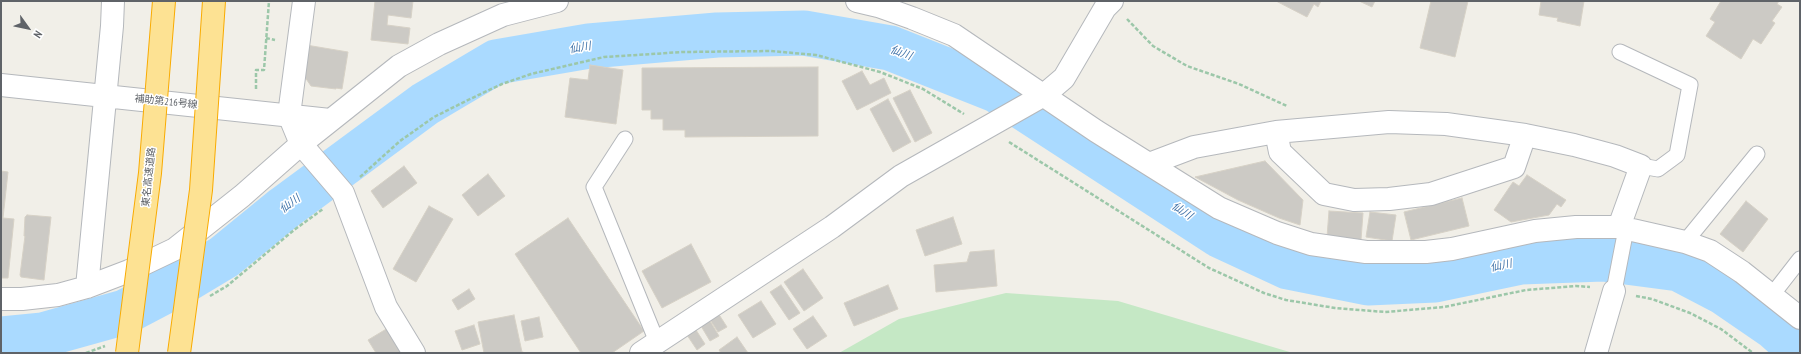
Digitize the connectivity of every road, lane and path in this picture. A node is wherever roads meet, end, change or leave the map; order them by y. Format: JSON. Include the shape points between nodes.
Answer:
{"nodes":[{"id":1,"x":113,"y":1,"type":"edge"},
{"id":2,"x":164,"y":1,"type":"edge"},
{"id":3,"x":214,"y":1,"type":"edge"},
{"id":4,"x":269,"y":1,"type":"edge"},
{"id":5,"x":304,"y":1,"type":"edge"},
{"id":6,"x":557,"y":1,"type":"edge"},
{"id":7,"x":857,"y":1,"type":"edge"},
{"id":8,"x":1111,"y":2,"type":"edge"},
{"id":9,"x":1620,"y":52,"type":"dead end"},
{"id":10,"x":1,"y":84,"type":"edge"},
{"id":11,"x":1044,"y":95,"type":"junction"},
{"id":12,"x":106,"y":96,"type":"junction"},
{"id":13,"x":255,"y":112,"type":"junction"},
{"id":14,"x":289,"y":115,"type":"junction"},
{"id":15,"x":330,"y":120,"type":"junction"},
{"id":16,"x":1302,"y":130,"type":"junction"},
{"id":17,"x":1276,"y":132,"type":"junction"},
{"id":18,"x":1525,"y":135,"type":"junction"},
{"id":19,"x":625,"y":139,"type":"dead end"},
{"id":20,"x":301,"y":144,"type":"junction"},
{"id":21,"x":1757,"y":154,"type":"dead end"},
{"id":22,"x":1149,"y":164,"type":"junction"},
{"id":23,"x":1641,"y":166,"type":"junction"},
{"id":24,"x":1623,"y":228,"type":"junction"},
{"id":25,"x":1685,"y":242,"type":"junction"},
{"id":26,"x":1800,"y":259,"type":"edge"},
{"id":27,"x":88,"y":287,"type":"junction"},
{"id":28,"x":1614,"y":291,"type":"joint"},
{"id":29,"x":1772,"y":295,"type":"junction"},
{"id":30,"x":1,"y":298,"type":"edge"},
{"id":31,"x":1800,"y":318,"type":"edge"},
{"id":32,"x":649,"y":348,"type":"edge"},
{"id":33,"x":127,"y":353,"type":"edge"},
{"id":34,"x":179,"y":353,"type":"edge"},
{"id":35,"x":414,"y":353,"type":"edge"},
{"id":36,"x":1596,"y":353,"type":"edge"}],
"edges":[{"from":1,"to":12,"type":"street"},
{"from":2,"to":33,"type":"highway","name":"東名高速道路","bridge":true,"via":[[150,173]]},
{"from":3,"to":34,"type":"highway","bridge":true,"via":[[201,190]]},
{"from":4,"to":13,"type":"path","via":[[264,70],[256,70]]},
{"from":5,"to":14,"type":"street"},
{"from":6,"to":15,"type":"street","via":[[503,15],[439,44],[399,66]]},
{"from":7,"to":11,"type":"street","via":[[878,6],[954,35]]},
{"from":8,"to":11,"type":"street","via":[[1064,78]]},
{"from":8,"to":16,"type":"path","via":[[1153,46],[1187,66],[1239,84],[1300,112]]},
{"from":9,"to":23,"type":"lane","via":[[1690,85],[1677,155],[1658,169]]},
{"from":10,"to":12,"type":"street","name":"補助第216号線"},
{"from":11,"to":22,"type":"street"},
{"from":11,"to":32,"type":"street","via":[[901,176],[832,227]]},
{"from":12,"to":13,"type":"street","name":"補助第216号線"},
{"from":12,"to":27,"type":"street"},
{"from":13,"to":14,"type":"street","name":"補助第216号線"},
{"from":14,"to":15,"type":"street","name":"補助第216号線"},
{"from":14,"to":20,"type":"street"},
{"from":15,"to":20,"type":"street"},
{"from":16,"to":17,"type":"street"},
{"from":16,"to":18,"type":"street","via":[[1389,122],[1446,124]]},
{"from":17,"to":18,"type":"street","via":[[1280,152],[1324,194],[1354,200],[1431,194],[1514,166]]},
{"from":17,"to":22,"type":"street","via":[[1194,147]]},
{"from":18,"to":23,"type":"street","via":[[1574,145]]},
{"from":19,"to":32,"type":"lane","via":[[594,187]]},
{"from":20,"to":27,"type":"street","via":[[232,205],[175,249],[129,272]]},
{"from":20,"to":35,"type":"street","via":[[344,193],[386,307]]},
{"from":21,"to":25,"type":"lane"},
{"from":22,"to":24,"type":"street","via":[[1219,208],[1249,222],[1311,244],[1366,252],[1426,252],[1535,231],[1576,227]]},
{"from":23,"to":24,"type":"street"},
{"from":24,"to":25,"type":"street"},
{"from":24,"to":28,"type":"lane"},
{"from":25,"to":29,"type":"street","via":[[1710,251]]},
{"from":26,"to":29,"type":"lane"},
{"from":27,"to":30,"type":"street","via":[[58,295],[22,299]]},
{"from":28,"to":36,"type":"street"},
{"from":29,"to":31,"type":"street"}]}
